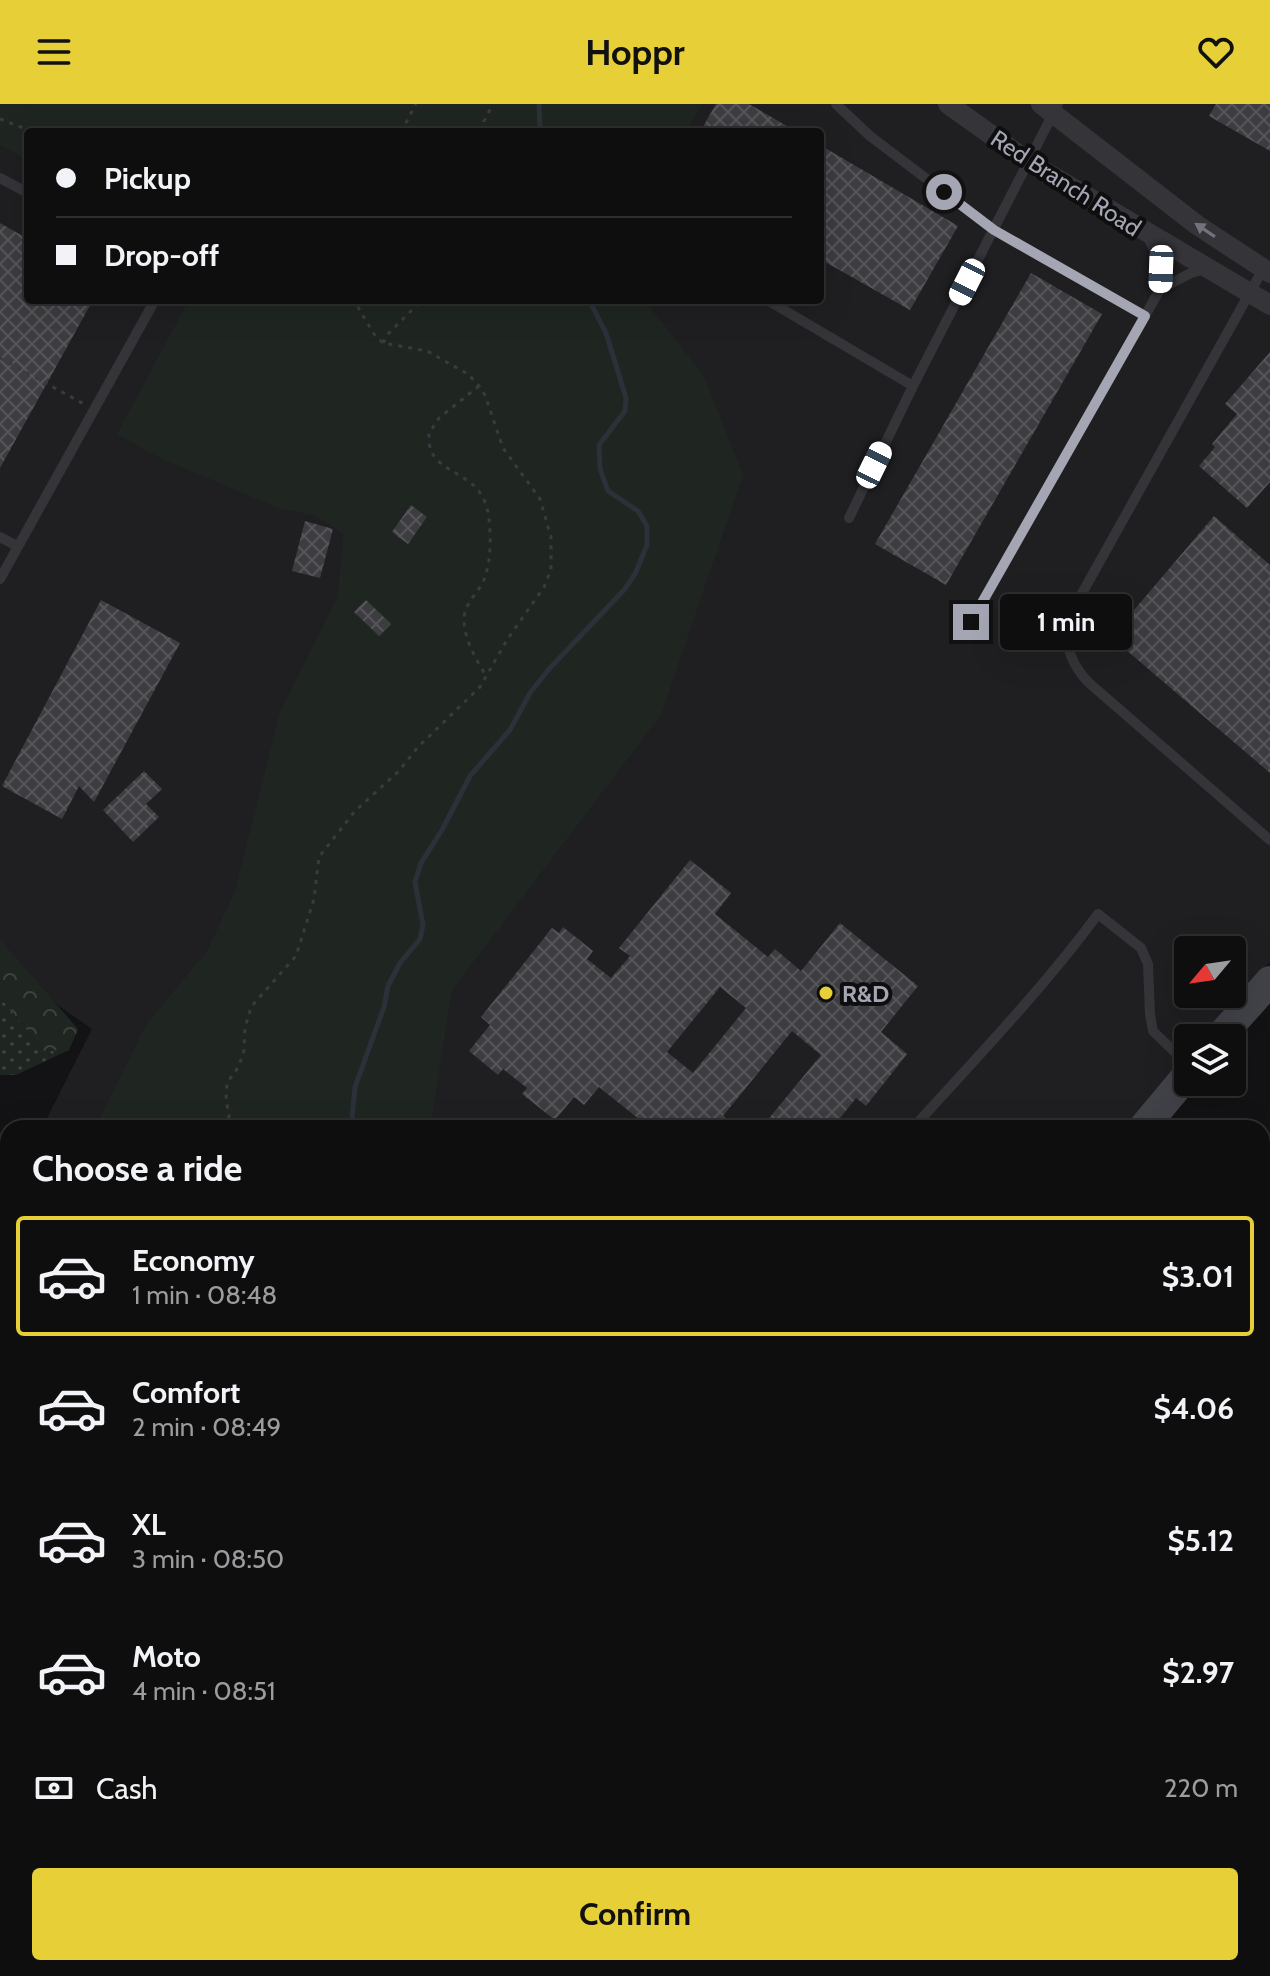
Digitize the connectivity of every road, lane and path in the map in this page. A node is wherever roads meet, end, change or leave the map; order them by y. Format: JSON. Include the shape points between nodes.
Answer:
{"nodes":[{"id":1,"x":416,"y":104,"type":"edge"},
{"id":2,"x":493,"y":104,"type":"edge"},
{"id":3,"x":836,"y":104,"type":"edge"},
{"id":4,"x":948,"y":104,"type":"edge"},
{"id":5,"x":1051,"y":107,"type":"edge"},
{"id":6,"x":0,"y":119,"type":"edge"},
{"id":7,"x":24,"y":128,"type":"edge"},
{"id":8,"x":403,"y":128,"type":"edge"},
{"id":9,"x":484,"y":128,"type":"edge"},
{"id":10,"x":1029,"y":162,"type":"junction"},
{"id":11,"x":0,"y":178,"type":"edge"},
{"id":12,"x":24,"y":191,"type":"edge"},
{"id":13,"x":994,"y":230,"type":"junction"},
{"id":14,"x":1145,"y":233,"type":"junction"},
{"id":15,"x":1207,"y":269,"type":"junction"},
{"id":16,"x":1267,"y":271,"type":"edge"},
{"id":17,"x":1160,"y":289,"type":"junction"},
{"id":18,"x":1250,"y":294,"type":"junction"},
{"id":19,"x":153,"y":304,"type":"edge"},
{"id":20,"x":359,"y":304,"type":"edge"},
{"id":21,"x":418,"y":304,"type":"edge"},
{"id":22,"x":774,"y":304,"type":"edge"},
{"id":23,"x":1270,"y":305,"type":"edge"},
{"id":24,"x":1145,"y":316,"type":"junction"},
{"id":25,"x":383,"y":343,"type":"junction"},
{"id":26,"x":0,"y":358,"type":"edge"},
{"id":27,"x":479,"y":386,"type":"junction"},
{"id":28,"x":913,"y":386,"type":"junction"},
{"id":29,"x":94,"y":409,"type":"junction"},
{"id":30,"x":849,"y":518,"type":"dead end"},
{"id":31,"x":0,"y":537,"type":"edge"},
{"id":32,"x":17,"y":546,"type":"junction"},
{"id":33,"x":0,"y":579,"type":"edge"},
{"id":34,"x":971,"y":622,"type":"dead end"},
{"id":35,"x":486,"y":677,"type":"junction"},
{"id":36,"x":1270,"y":840,"type":"edge"},
{"id":37,"x":1270,"y":981,"type":"edge"},
{"id":38,"x":1232,"y":1024,"type":"edge"},
{"id":39,"x":1174,"y":1051,"type":"edge"},
{"id":40,"x":1174,"y":1091,"type":"edge"},
{"id":41,"x":228,"y":1120,"type":"edge"},
{"id":42,"x":920,"y":1120,"type":"edge"},
{"id":43,"x":1150,"y":1120,"type":"edge"}],
"edges":[{"from":1,"to":8,"type":"path"},
{"from":2,"to":9,"type":"path"},
{"from":3,"to":13,"type":"lane"},
{"from":4,"to":10,"type":"street","name":"Red Branch Road"},
{"from":5,"to":10,"type":"lane"},
{"from":16,"to":5,"type":"street","name":"Red Branch Road","one_way":true,"via":[[1197,225]]},
{"from":6,"to":7,"type":"path"},
{"from":10,"to":13,"type":"lane"},
{"from":10,"to":14,"type":"street","name":"Red Branch Road"},
{"from":11,"to":12,"type":"lane"},
{"from":13,"to":24,"type":"lane"},
{"from":13,"to":28,"type":"lane"},
{"from":14,"to":15,"type":"street","name":"Red Branch Road"},
{"from":14,"to":17,"type":"lane","via":[[1159,259]]},
{"from":15,"to":17,"type":"lane"},
{"from":15,"to":18,"type":"street","name":"Red Branch Road"},
{"from":16,"to":18,"type":"lane"},
{"from":17,"to":24,"type":"lane"},
{"from":18,"to":23,"type":"street","name":"Red Branch Road"},
{"from":18,"to":36,"type":"lane","via":[[1072,608],[1066,642],[1088,682]]},
{"from":19,"to":29,"type":"lane"},
{"from":20,"to":25,"type":"path"},
{"from":21,"to":25,"type":"path"},
{"from":22,"to":28,"type":"lane"},
{"from":24,"to":34,"type":"lane"},
{"from":25,"to":27,"type":"path","via":[[427,351]]},
{"from":26,"to":29,"type":"path"},
{"from":27,"to":35,"type":"path","via":[[503,448],[540,499],[551,537],[551,570],[544,587]]},
{"from":27,"to":35,"type":"path","via":[[439,418],[429,433],[431,451],[481,494],[489,515],[491,548],[483,581],[465,612],[472,652]]},
{"from":28,"to":30,"type":"lane"},
{"from":29,"to":32,"type":"lane"},
{"from":31,"to":32,"type":"lane"},
{"from":32,"to":33,"type":"lane"},
{"from":35,"to":41,"type":"path","via":[[355,811],[319,857],[314,899],[296,956],[251,1007],[239,1066],[227,1083]]},
{"from":37,"to":38,"type":"main road"},
{"from":39,"to":42,"type":"lane","via":[[1153,1031],[1148,964],[1141,948],[1098,914]]},
{"from":40,"to":43,"type":"main road"}]}
